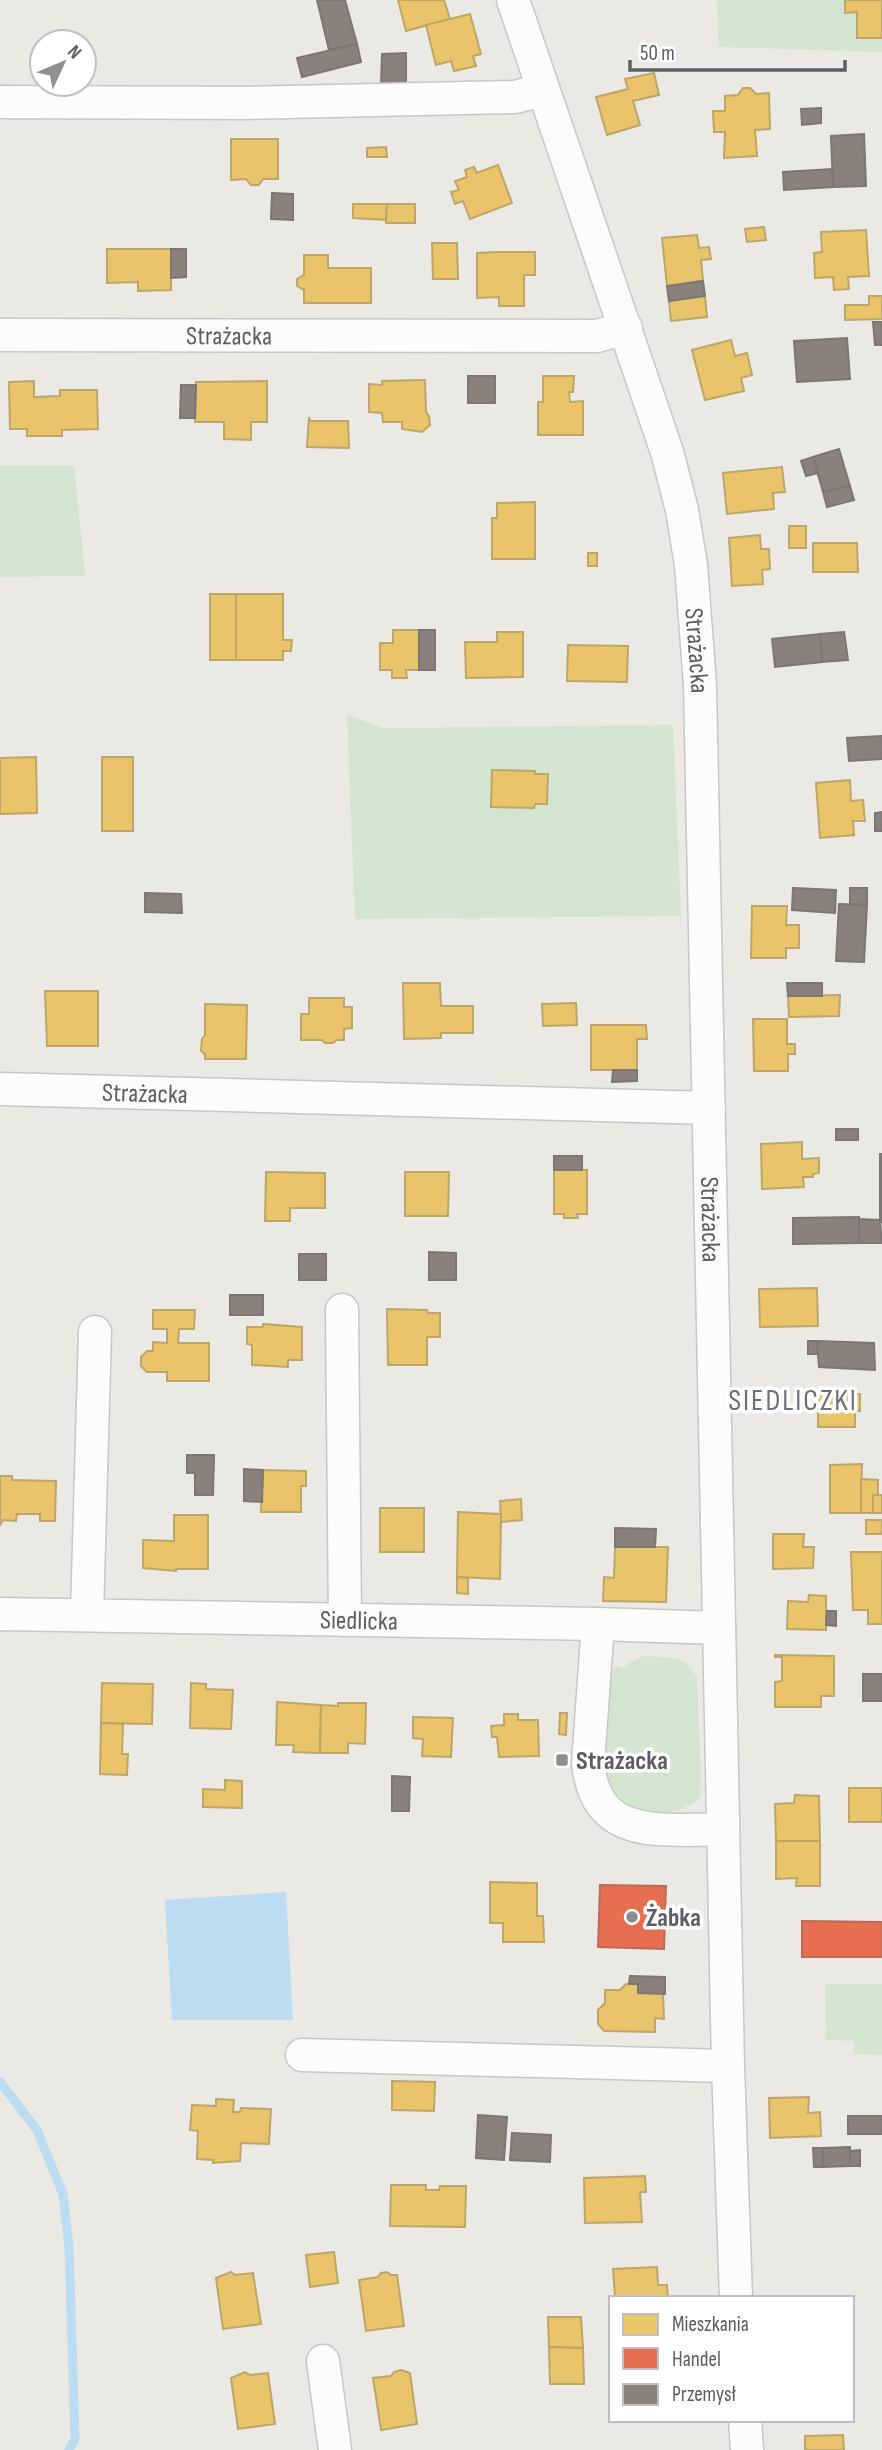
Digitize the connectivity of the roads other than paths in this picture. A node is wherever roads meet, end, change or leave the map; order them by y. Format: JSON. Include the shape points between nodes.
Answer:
{"nodes":[{"id":1,"x":513,"y":0,"type":"edge"},
{"id":2,"x":543,"y":90,"type":"junction"},
{"id":3,"x":0,"y":102,"type":"edge"},
{"id":4,"x":626,"y":328,"type":"junction"},
{"id":5,"x":0,"y":335,"type":"edge"},
{"id":6,"x":0,"y":1089,"type":"edge"},
{"id":7,"x":709,"y":1108,"type":"junction"},
{"id":8,"x":342,"y":1310,"type":"dead end"},
{"id":9,"x":95,"y":1332,"type":"dead end"},
{"id":10,"x":0,"y":1614,"type":"edge"},
{"id":11,"x":86,"y":1615,"type":"junction"},
{"id":12,"x":345,"y":1620,"type":"junction"},
{"id":13,"x":598,"y":1624,"type":"junction"},
{"id":14,"x":719,"y":1628,"type":"junction"},
{"id":15,"x":723,"y":1830,"type":"junction"},
{"id":16,"x":302,"y":2055,"type":"dead end"},
{"id":17,"x":729,"y":2066,"type":"junction"},
{"id":18,"x":736,"y":2296,"type":"edge"},
{"id":19,"x":323,"y":2361,"type":"dead end"},
{"id":20,"x":745,"y":2422,"type":"edge"},
{"id":21,"x":335,"y":2450,"type":"edge"},
{"id":22,"x":747,"y":2450,"type":"edge"}],
"edges":[{"from":1,"to":2,"type":"street","name":"Strażacka"},
{"from":2,"to":3,"type":"street","via":[[515,97],[245,103]]},
{"from":2,"to":4,"type":"street","name":"Strażacka"},
{"from":4,"to":5,"type":"street","name":"Strażacka","via":[[597,336]]},
{"from":4,"to":7,"type":"street","name":"Strażacka","via":[[667,452],[691,565],[700,685]]},
{"from":6,"to":7,"type":"street","name":"Strażacka"},
{"from":7,"to":14,"type":"street","name":"Strażacka"},
{"from":8,"to":12,"type":"street"},
{"from":9,"to":11,"type":"street"},
{"from":10,"to":11,"type":"street","name":"Siedlicka"},
{"from":11,"to":12,"type":"street","name":"Siedlicka"},
{"from":12,"to":13,"type":"street","name":"Siedlicka"},
{"from":13,"to":14,"type":"street","name":"Siedlicka"},
{"from":13,"to":15,"type":"street","via":[[588,1763],[597,1798],[614,1817],[636,1827]]},
{"from":14,"to":15,"type":"street","name":"Strażacka"},
{"from":15,"to":17,"type":"street","name":"Strażacka"},
{"from":16,"to":17,"type":"street"},
{"from":17,"to":18,"type":"street","name":"Strażacka"},
{"from":19,"to":21,"type":"street"},
{"from":20,"to":22,"type":"street"}]}
